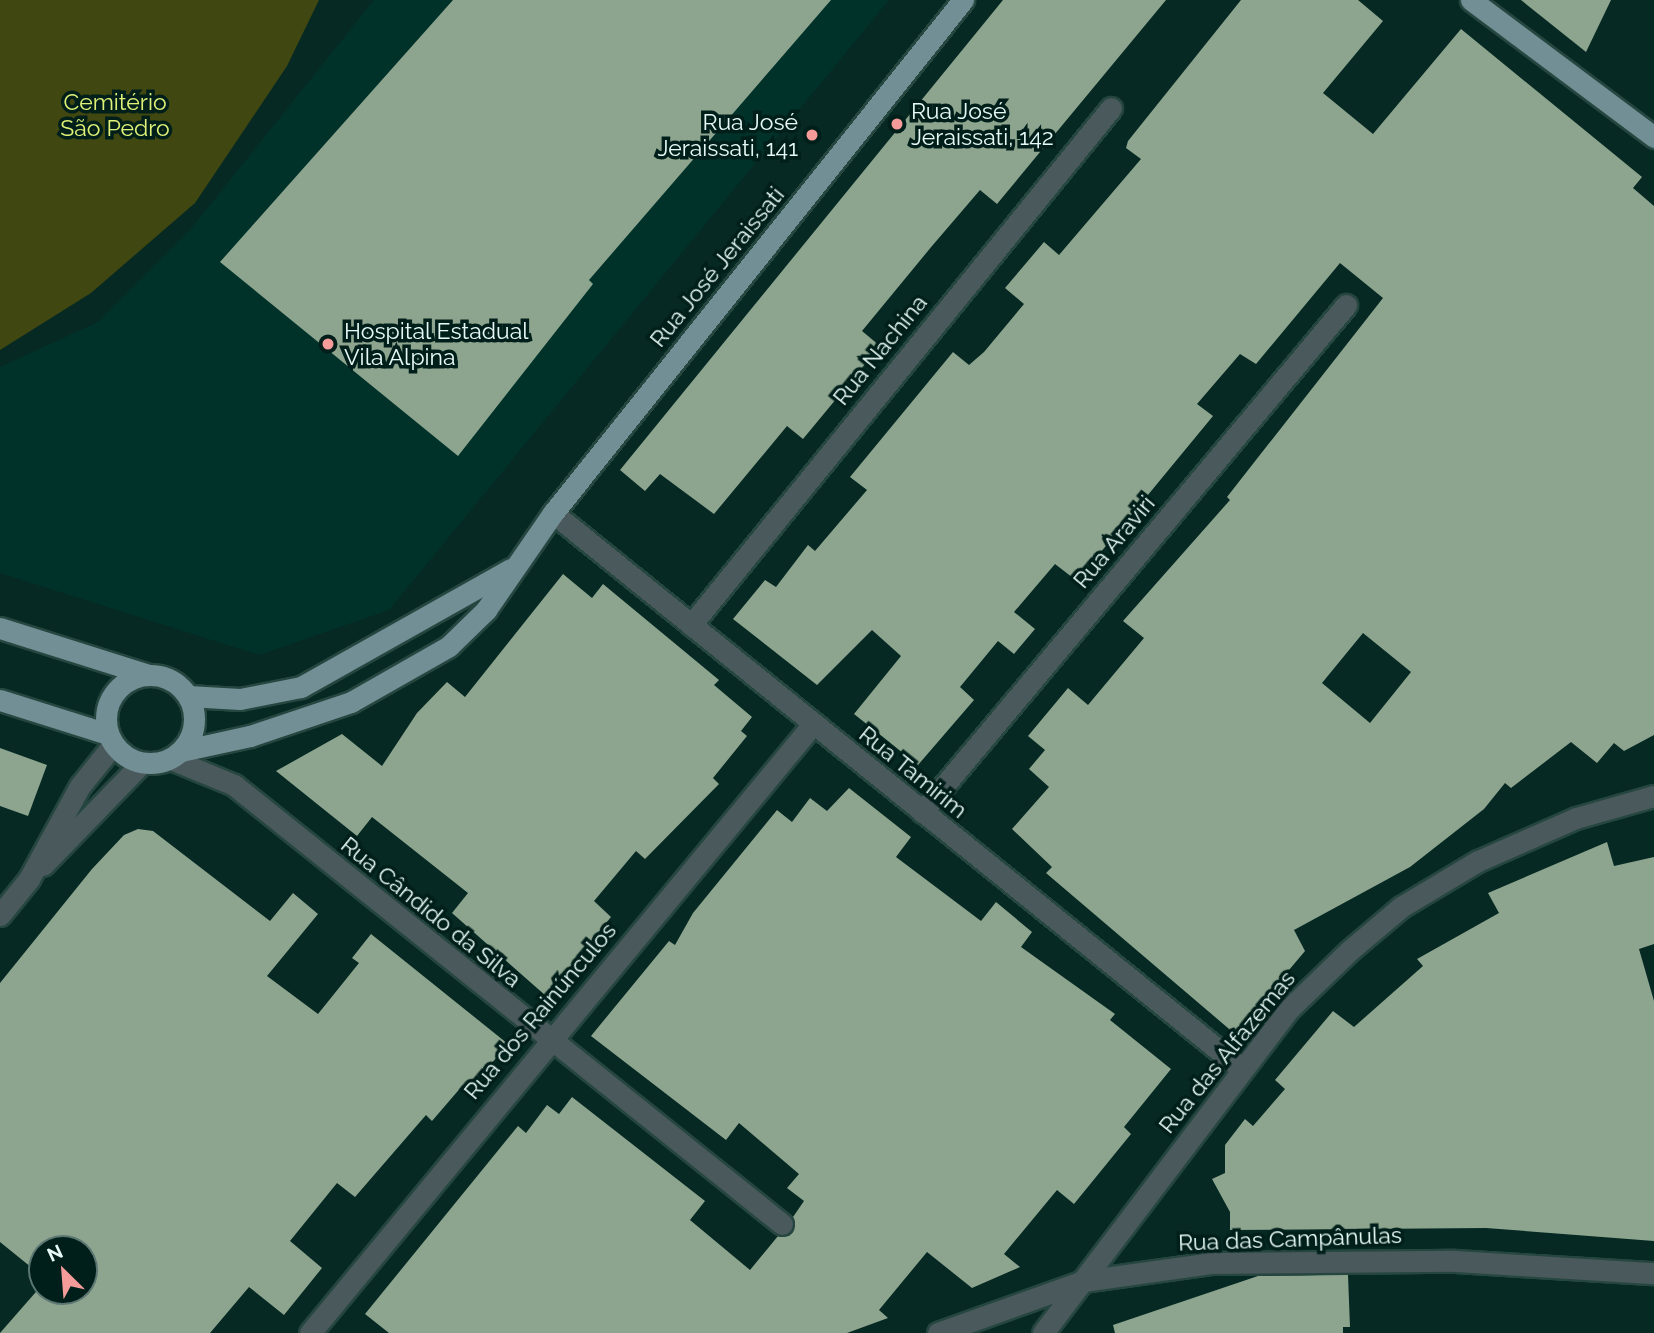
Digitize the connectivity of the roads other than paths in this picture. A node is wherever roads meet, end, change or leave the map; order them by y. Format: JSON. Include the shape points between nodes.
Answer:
{"nodes":[{"id":1,"x":963,"y":0,"type":"edge"},
{"id":2,"x":1471,"y":0,"type":"edge"},
{"id":3,"x":1111,"y":108,"type":"dead end"},
{"id":4,"x":1654,"y":137,"type":"edge"},
{"id":5,"x":1346,"y":305,"type":"dead end"},
{"id":6,"x":554,"y":513,"type":"junction"},
{"id":7,"x":512,"y":568,"type":"junction"},
{"id":8,"x":691,"y":625,"type":"junction"},
{"id":9,"x":0,"y":628,"type":"edge"},
{"id":10,"x":149,"y":675,"type":"junction"},
{"id":11,"x":188,"y":696,"type":"junction"},
{"id":12,"x":0,"y":700,"type":"edge"},
{"id":13,"x":812,"y":725,"type":"junction"},
{"id":14,"x":111,"y":740,"type":"junction"},
{"id":15,"x":176,"y":755,"type":"junction"},
{"id":16,"x":142,"y":763,"type":"junction"},
{"id":17,"x":1654,"y":796,"type":"edge"},
{"id":18,"x":922,"y":812,"type":"junction"},
{"id":19,"x":29,"y":879,"type":"junction"},
{"id":20,"x":0,"y":915,"type":"edge"},
{"id":21,"x":548,"y":1041,"type":"junction"},
{"id":22,"x":1242,"y":1069,"type":"junction"},
{"id":23,"x":782,"y":1224,"type":"dead end"},
{"id":24,"x":1654,"y":1273,"type":"edge"},
{"id":25,"x":1083,"y":1281,"type":"junction"},
{"id":26,"x":310,"y":1333,"type":"edge"},
{"id":27,"x":938,"y":1333,"type":"edge"},
{"id":28,"x":1043,"y":1333,"type":"edge"}],
"edges":[{"from":1,"to":6,"type":"main road","name":"Rua José Jeraissati"},
{"from":2,"to":4,"type":"main road"},
{"from":3,"to":8,"type":"street","name":"Rua Nachina"},
{"from":5,"to":18,"type":"street","name":"Rua Araviri"},
{"from":6,"to":7,"type":"main road","name":"Rua José Jeraissati"},
{"from":6,"to":8,"type":"street","name":"Rua Tamirim"},
{"from":7,"to":11,"type":"main road","via":[[301,687],[240,699]]},
{"from":7,"to":15,"type":"main road","name":"Rua José Jeraissati","via":[[486,610],[449,646],[351,702]]},
{"from":8,"to":13,"type":"street","name":"Rua Tamirim"},
{"from":9,"to":10,"type":"main road"},
{"from":10,"to":11,"type":"main road","via":[[164,677]]},
{"from":10,"to":14,"type":"main road","via":[[113,694],[107,706]]},
{"from":11,"to":15,"type":"main road","via":[[195,724]]},
{"from":12,"to":14,"type":"main road"},
{"from":13,"to":18,"type":"street","name":"Rua Tamirim"},
{"from":13,"to":21,"type":"street","name":"Rua dos Rainúnculos"},
{"from":14,"to":16,"type":"main road"},
{"from":14,"to":19,"type":"street"},
{"from":15,"to":16,"type":"main road"},
{"from":15,"to":21,"type":"street","name":"Rua Cândido da Silva","via":[[234,785]]},
{"from":16,"to":19,"type":"street"},
{"from":17,"to":22,"type":"street","name":"Rua das Alfazemas","via":[[1576,818],[1478,860],[1401,907],[1289,1009]]},
{"from":18,"to":22,"type":"street","name":"Rua Tamirim"},
{"from":19,"to":20,"type":"street"},
{"from":21,"to":23,"type":"street","name":"Rua Cândido da Silva"},
{"from":21,"to":26,"type":"street","name":"Rua dos Rainúnculos"},
{"from":22,"to":25,"type":"street","name":"Rua das Alfazemas"},
{"from":24,"to":25,"type":"street","name":"Rua das Campânulas","via":[[1455,1261],[1211,1263]]},
{"from":25,"to":27,"type":"street","name":"Rua das Campânulas"},
{"from":25,"to":28,"type":"street","name":"Rua das Alfazemas"}]}
